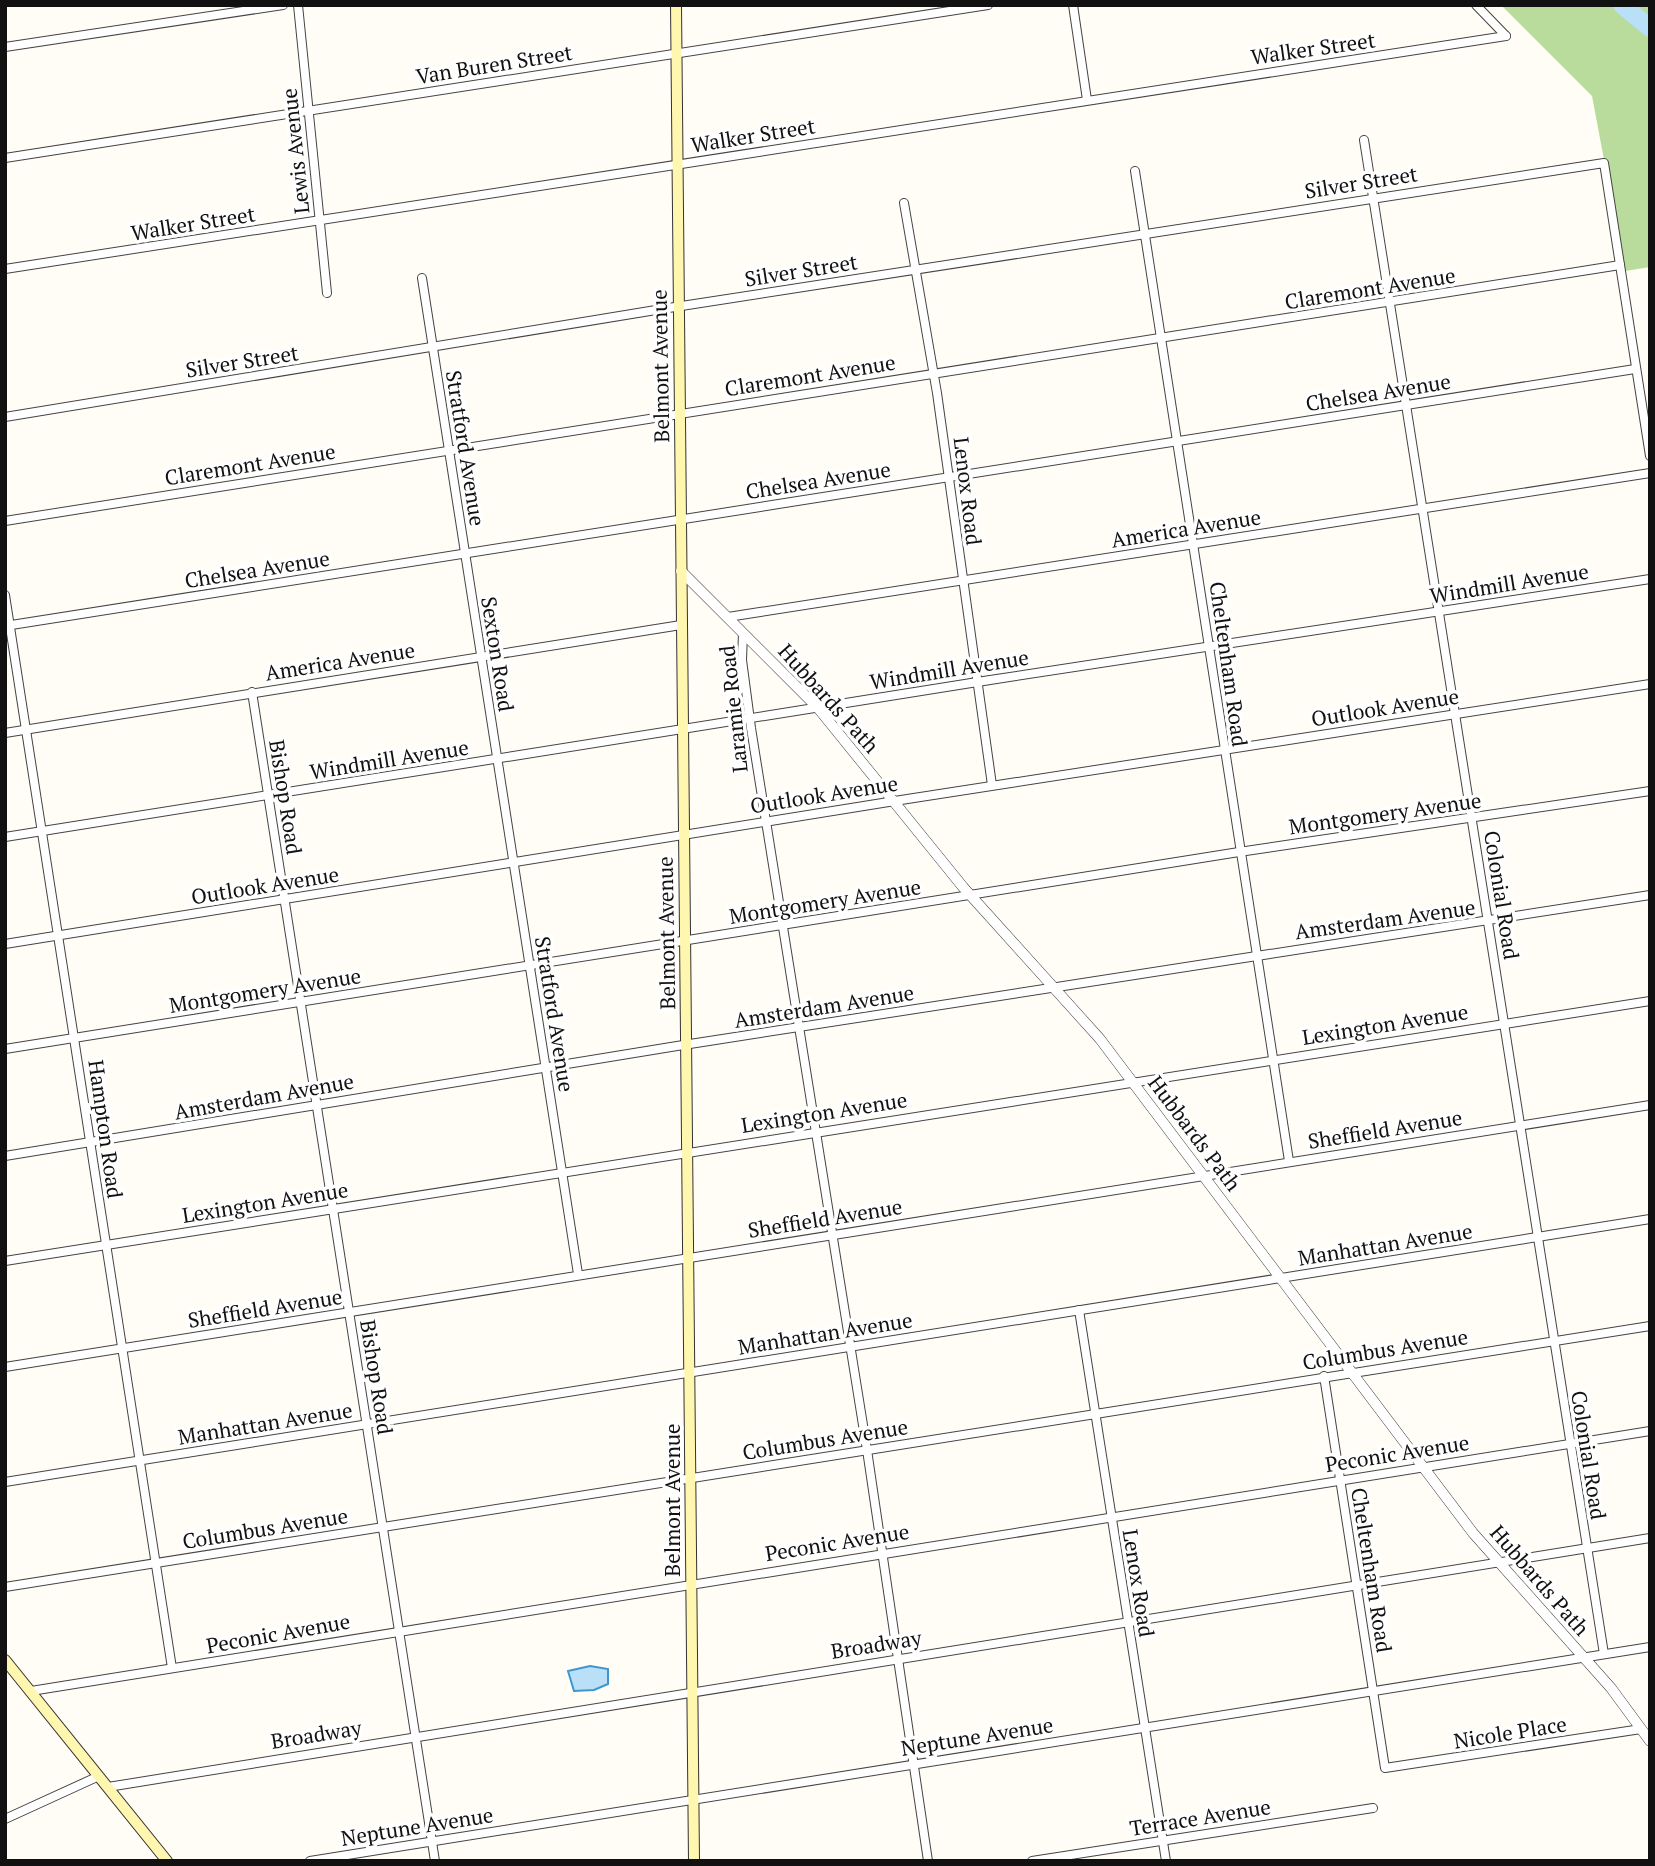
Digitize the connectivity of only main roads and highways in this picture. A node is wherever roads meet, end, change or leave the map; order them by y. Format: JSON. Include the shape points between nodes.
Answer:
{"nodes":[{"id":1,"x":676,"y":5,"type":"edge"},
{"id":2,"x":5,"y":1660,"type":"edge"},
{"id":3,"x":167,"y":1861,"type":"edge"},
{"id":4,"x":694,"y":1861,"type":"edge"}],
"edges":[{"from":1,"to":4,"type":"main road","name":"Belmont Avenue"},
{"from":2,"to":3,"type":"main road"}]}
